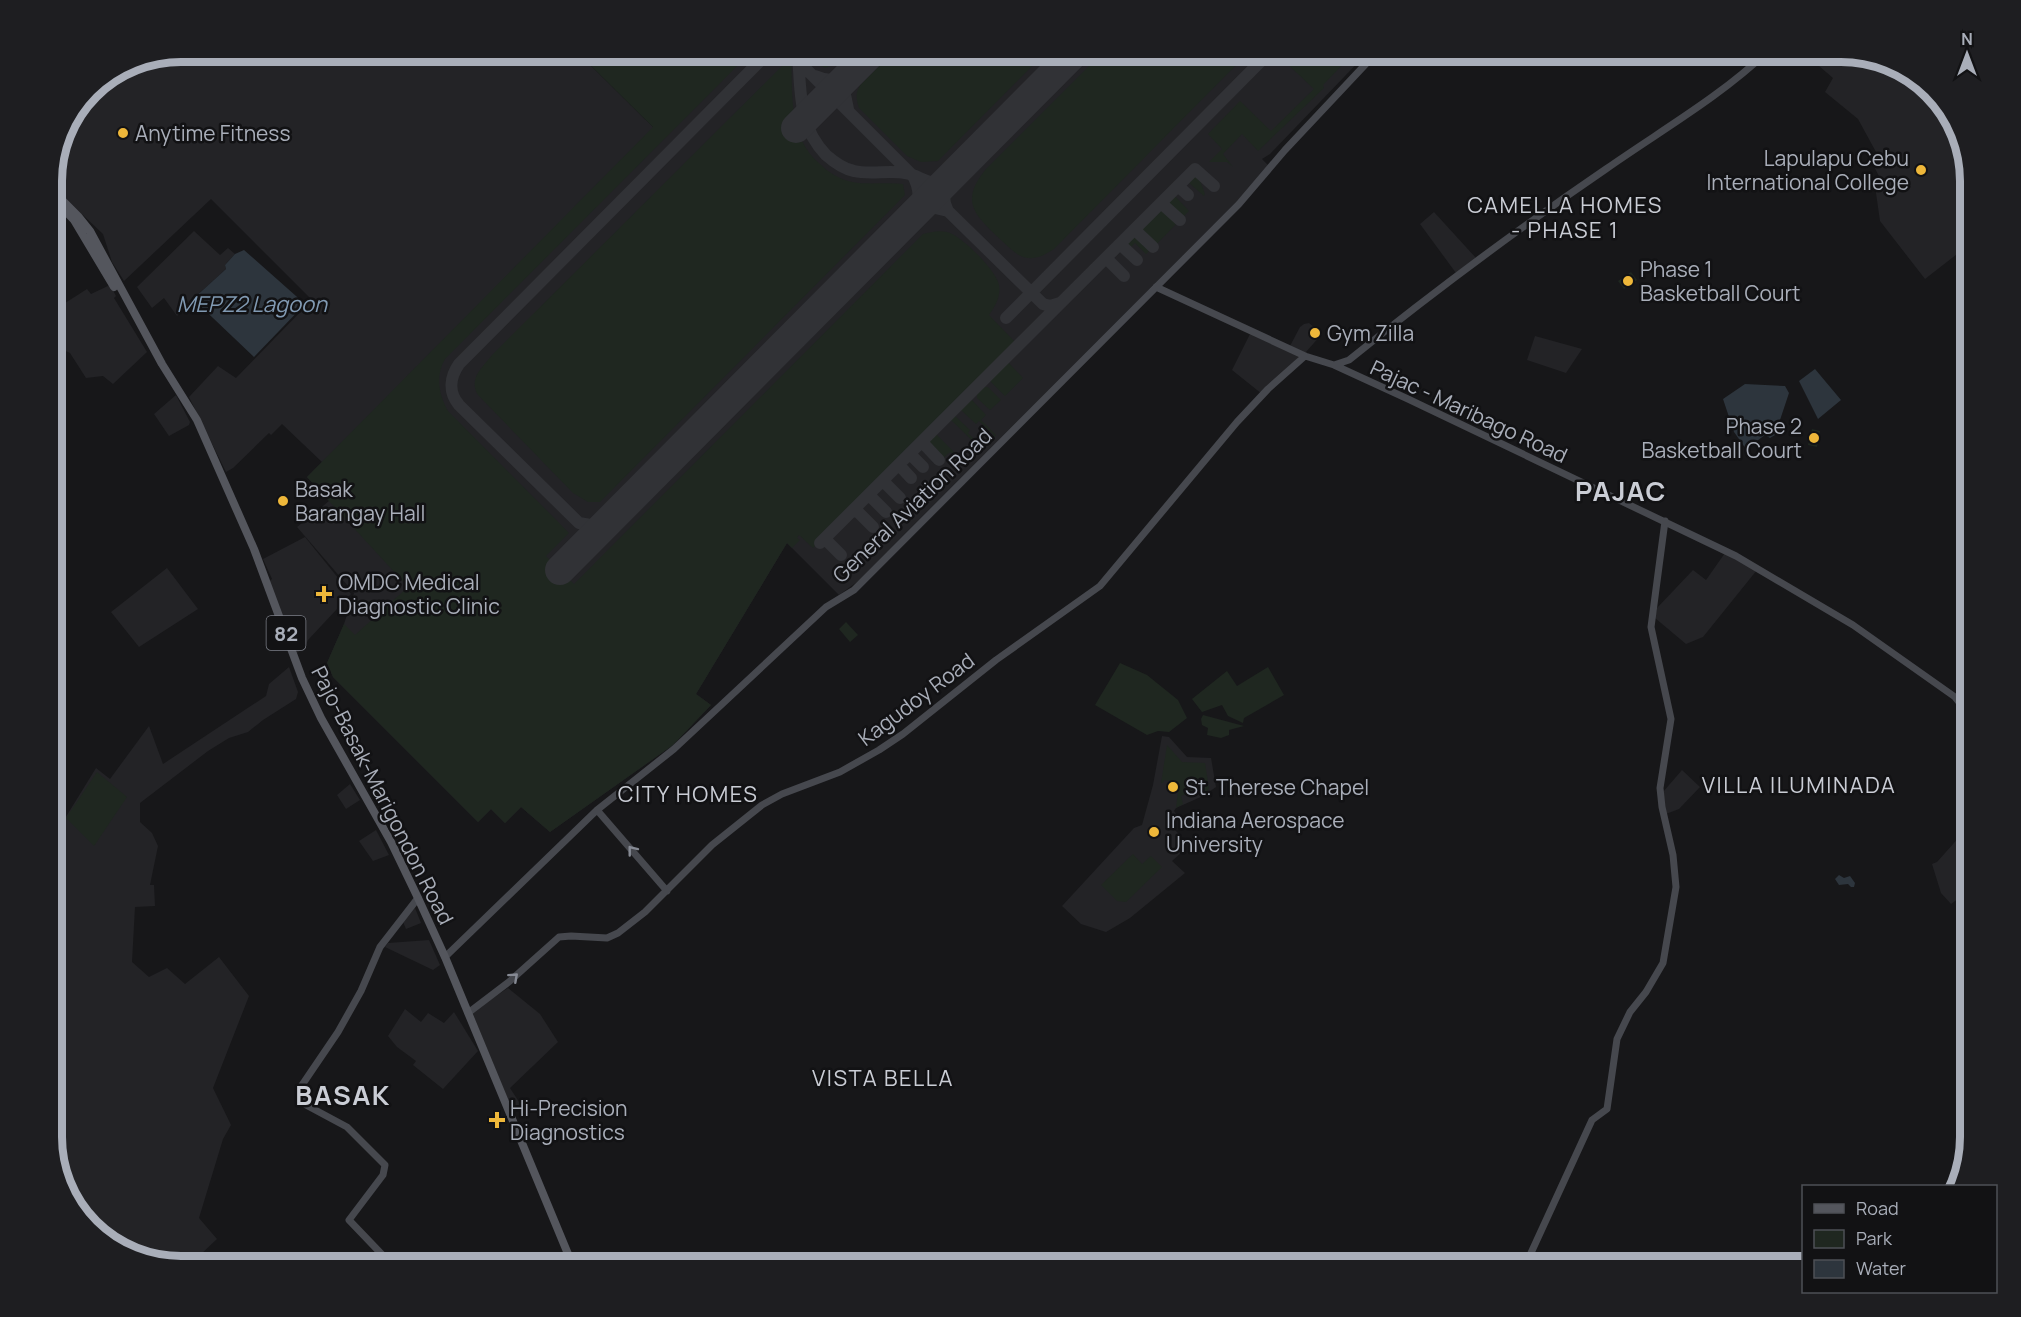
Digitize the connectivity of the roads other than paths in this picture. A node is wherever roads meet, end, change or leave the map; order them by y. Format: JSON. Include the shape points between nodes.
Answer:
{"nodes":[{"id":1,"x":1368,"y":62,"type":"edge"},
{"id":2,"x":1756,"y":62,"type":"edge"},
{"id":3,"x":62,"y":200,"type":"edge"},
{"id":4,"x":62,"y":207,"type":"edge"},
{"id":5,"x":1156,"y":287,"type":"junction"},
{"id":6,"x":1305,"y":356,"type":"junction"},
{"id":7,"x":1349,"y":360,"type":"junction"},
{"id":8,"x":162,"y":364,"type":"junction"},
{"id":9,"x":1334,"y":365,"type":"junction"},
{"id":10,"x":1347,"y":372,"type":"junction"},
{"id":11,"x":1665,"y":521,"type":"junction"},
{"id":12,"x":1960,"y":703,"type":"edge"},
{"id":13,"x":597,"y":810,"type":"junction"},
{"id":14,"x":667,"y":891,"type":"junction"},
{"id":15,"x":418,"y":898,"type":"junction"},
{"id":16,"x":445,"y":957,"type":"junction"},
{"id":17,"x":468,"y":1013,"type":"junction"},
{"id":18,"x":383,"y":1256,"type":"edge"},
{"id":19,"x":569,"y":1256,"type":"edge"},
{"id":20,"x":1531,"y":1256,"type":"edge"}],
"edges":[{"from":1,"to":5,"type":"street","name":"General Aviation Road","via":[[1239,204]]},
{"from":2,"to":7,"type":"street","via":[[1473,264]]},
{"from":3,"to":8,"type":"main road","name":"Pajo-Basak-Marigondon Road","number":"82","via":[[90,231]]},
{"from":4,"to":8,"type":"main road","name":"Pajo-Basak-Marigondon Road","number":"82","via":[[74,220]]},
{"from":5,"to":6,"type":"street","name":"Pajac - Maribago Road"},
{"from":5,"to":13,"type":"street","name":"General Aviation Road","via":[[854,590],[826,607],[674,749]]},
{"from":6,"to":9,"type":"street","name":"Pajac - Maribago Road"},
{"from":6,"to":14,"type":"street","name":"Kagudoy Road","via":[[1237,422],[1100,586],[879,750],[840,772],[762,805],[719,839]]},
{"from":7,"to":9,"type":"street"},
{"from":7,"to":10,"type":"street"},
{"from":8,"to":15,"type":"main road","name":"Pajo-Basak-Marigondon Road","number":"82","via":[[197,420],[232,497],[306,687]]},
{"from":9,"to":10,"type":"street","name":"Pajac - Maribago Road"},
{"from":10,"to":11,"type":"street","name":"Pajac - Maribago Road"},
{"from":11,"to":12,"type":"street","name":"Pajac - Maribago Road","via":[[1746,561],[1853,625]]},
{"from":11,"to":20,"type":"street","via":[[1651,627],[1671,719],[1660,788],[1673,855],[1674,903],[1663,963],[1617,1039],[1607,1109],[1592,1120]]},
{"from":14,"to":13,"type":"street","one_way":true},
{"from":13,"to":16,"type":"street","name":"General Aviation Road"},
{"from":17,"to":14,"type":"street","name":"Kagudoy Road","one_way":true,"via":[[559,937],[607,938],[638,918]]},
{"from":15,"to":16,"type":"main road","name":"Pajo-Basak-Marigondon Road","number":"82"},
{"from":15,"to":18,"type":"street","via":[[380,947],[338,1032],[300,1088],[306,1105],[347,1127],[385,1165],[383,1175],[349,1220]]},
{"from":16,"to":17,"type":"main road","name":"Pajo-Basak-Marigondon Road","number":"82"},
{"from":17,"to":19,"type":"main road","number":"82"}]}
